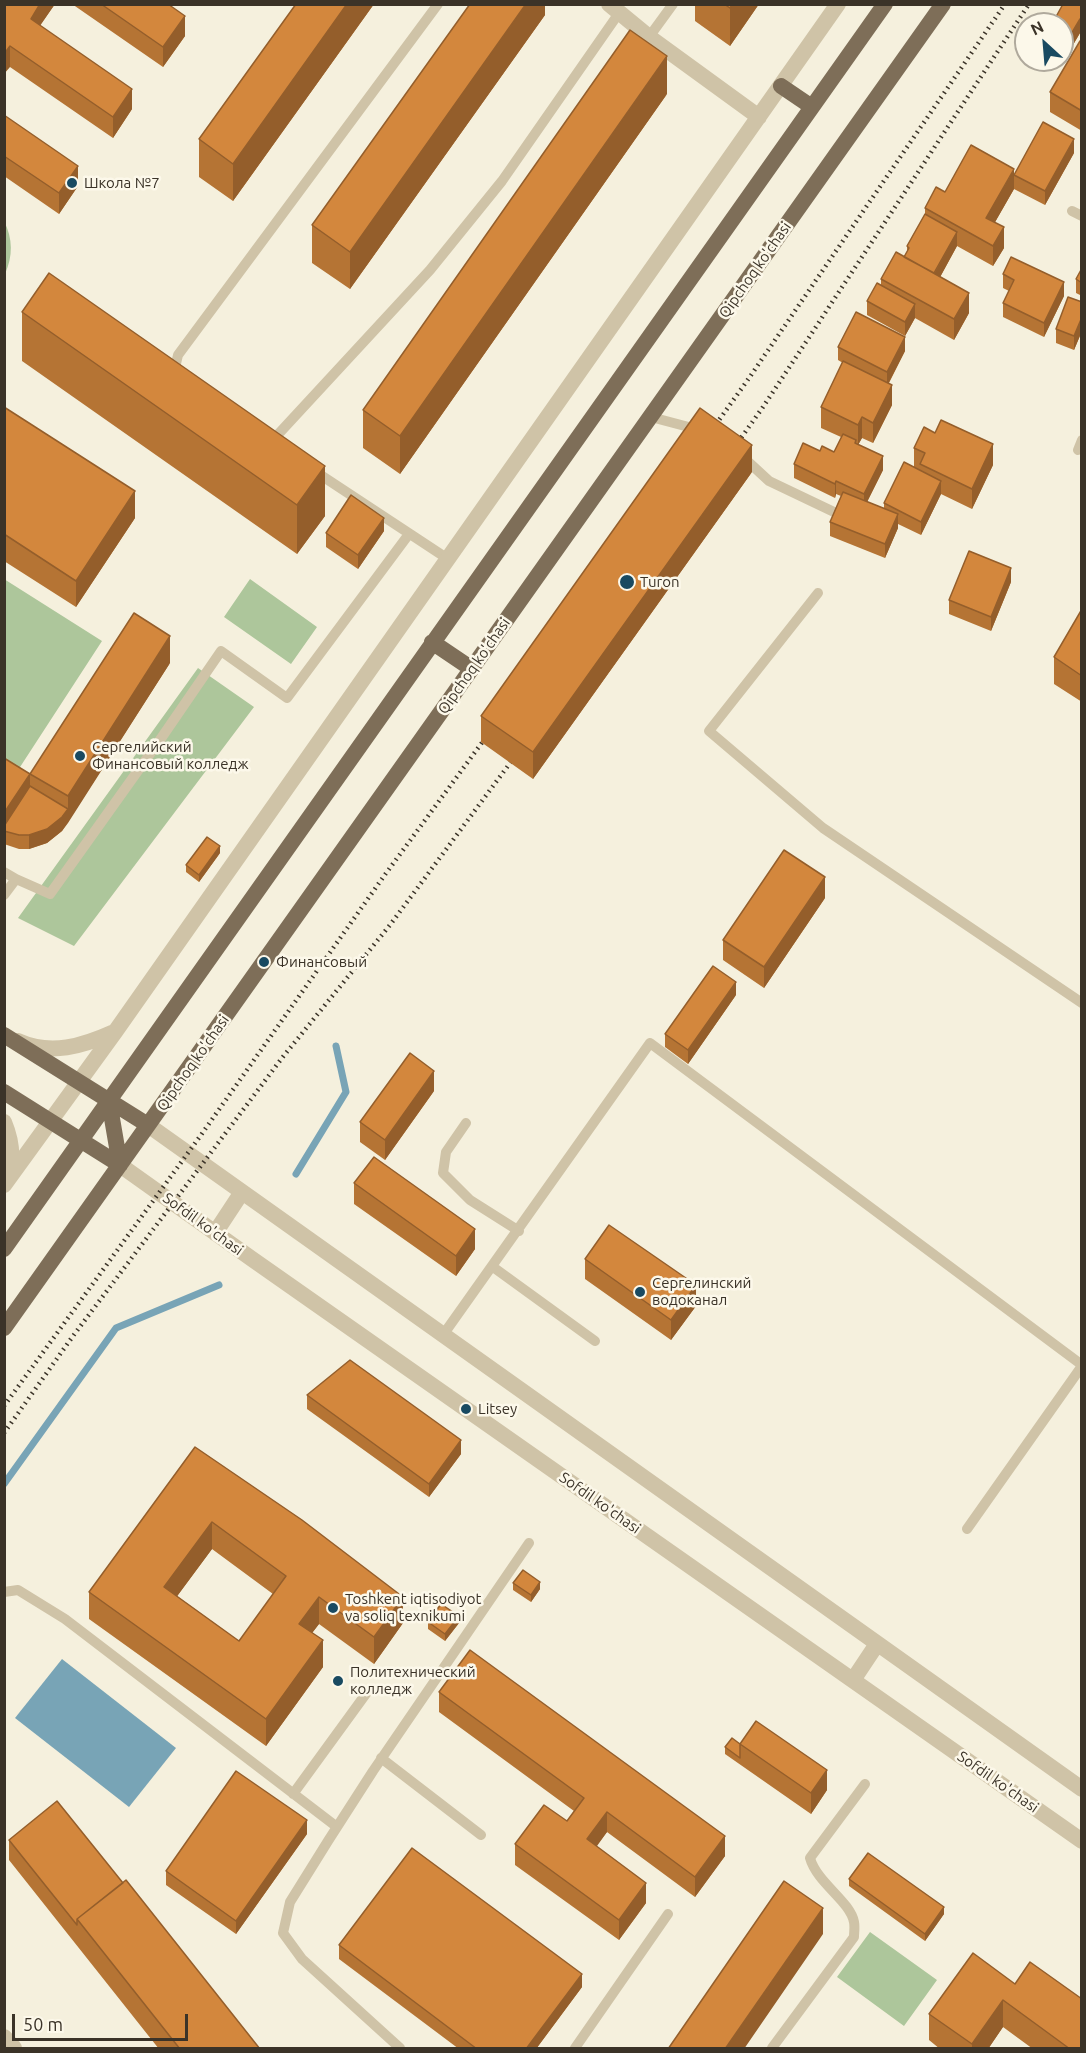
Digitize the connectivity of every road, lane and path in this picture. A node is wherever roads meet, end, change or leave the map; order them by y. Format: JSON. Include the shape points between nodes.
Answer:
{"nodes":[{"id":1,"x":438,"y":4,"type":"edge"},
{"id":2,"x":673,"y":4,"type":"edge"},
{"id":3,"x":838,"y":4,"type":"edge"},
{"id":4,"x":885,"y":4,"type":"edge"},
{"id":5,"x":944,"y":4,"type":"edge"},
{"id":6,"x":614,"y":9,"type":"edge"},
{"id":7,"x":649,"y":37,"type":"junction"},
{"id":8,"x":781,"y":86,"type":"junction"},
{"id":9,"x":812,"y":107,"type":"junction"},
{"id":10,"x":759,"y":117,"type":"junction"},
{"id":11,"x":183,"y":382,"type":"edge"},
{"id":12,"x":651,"y":417,"type":"junction"},
{"id":13,"x":261,"y":435,"type":"edge"},
{"id":14,"x":710,"y":435,"type":"edge"},
{"id":15,"x":271,"y":442,"type":"junction"},
{"id":16,"x":280,"y":448,"type":"edge"},
{"id":17,"x":734,"y":448,"type":"edge"},
{"id":18,"x":300,"y":461,"type":"edge"},
{"id":19,"x":834,"y":512,"type":"edge"},
{"id":20,"x":409,"y":534,"type":"junction"},
{"id":21,"x":448,"y":559,"type":"junction"},
{"id":22,"x":818,"y":593,"type":"dead end"},
{"id":23,"x":432,"y":642,"type":"junction"},
{"id":24,"x":472,"y":669,"type":"junction"},
{"id":25,"x":4,"y":872,"type":"edge"},
{"id":26,"x":16,"y":879,"type":"junction"},
{"id":27,"x":4,"y":895,"type":"edge"},
{"id":28,"x":1082,"y":1003,"type":"edge"},
{"id":29,"x":115,"y":1032,"type":"junction"},
{"id":30,"x":6,"y":1036,"type":"edge"},
{"id":31,"x":79,"y":1082,"type":"junction"},
{"id":32,"x":4,"y":1092,"type":"edge"},
{"id":33,"x":109,"y":1101,"type":"junction"},
{"id":34,"x":51,"y":1121,"type":"junction"},
{"id":35,"x":4,"y":1122,"type":"edge"},
{"id":36,"x":466,"y":1123,"type":"dead end"},
{"id":37,"x":148,"y":1125,"type":"junction"},
{"id":38,"x":81,"y":1140,"type":"junction"},
{"id":39,"x":120,"y":1165,"type":"junction"},
{"id":40,"x":5,"y":1185,"type":"edge"},
{"id":41,"x":242,"y":1192,"type":"junction"},
{"id":42,"x":519,"y":1231,"type":"junction"},
{"id":43,"x":215,"y":1233,"type":"junction"},
{"id":44,"x":4,"y":1249,"type":"edge"},
{"id":45,"x":493,"y":1267,"type":"junction"},
{"id":46,"x":4,"y":1328,"type":"edge"},
{"id":47,"x":443,"y":1335,"type":"junction"},
{"id":48,"x":595,"y":1341,"type":"dead end"},
{"id":49,"x":1082,"y":1366,"type":"edge"},
{"id":50,"x":967,"y":1529,"type":"dead end"},
{"id":51,"x":529,"y":1543,"type":"dead end"},
{"id":52,"x":4,"y":1593,"type":"edge"},
{"id":53,"x":877,"y":1644,"type":"junction"},
{"id":54,"x":852,"y":1680,"type":"junction"},
{"id":55,"x":368,"y":1691,"type":"dead end"},
{"id":56,"x":381,"y":1758,"type":"junction"},
{"id":57,"x":865,"y":1784,"type":"dead end"},
{"id":58,"x":1082,"y":1789,"type":"edge"},
{"id":59,"x":293,"y":1794,"type":"junction"},
{"id":60,"x":337,"y":1827,"type":"junction"},
{"id":61,"x":481,"y":1835,"type":"dead end"},
{"id":62,"x":1082,"y":1841,"type":"edge"},
{"id":63,"x":668,"y":1914,"type":"dead end"},
{"id":64,"x":4,"y":2037,"type":"edge"},
{"id":65,"x":14,"y":2049,"type":"edge"},
{"id":66,"x":400,"y":2049,"type":"edge"},
{"id":67,"x":575,"y":2049,"type":"edge"},
{"id":68,"x":772,"y":2049,"type":"edge"}],
"edges":[{"from":1,"to":11,"type":"lane","via":[[178,355],[175,368]]},
{"from":2,"to":7,"type":"lane"},
{"from":3,"to":8,"type":"street"},
{"from":4,"to":9,"type":"main road"},
{"from":5,"to":12,"type":"main road","name":"Qipchoq ko'chasi"},
{"from":6,"to":7,"type":"street"},
{"from":6,"to":15,"type":"lane","via":[[502,181],[444,252]]},
{"from":7,"to":10,"type":"street"},
{"from":8,"to":9,"type":"main road"},
{"from":8,"to":10,"type":"street"},
{"from":9,"to":23,"type":"main road"},
{"from":10,"to":21,"type":"street"},
{"from":12,"to":14,"type":"lane"},
{"from":12,"to":24,"type":"main road","name":"Qipchoq ko'chasi"},
{"from":13,"to":15,"type":"lane"},
{"from":15,"to":16,"type":"lane"},
{"from":17,"to":19,"type":"lane","via":[[769,481]]},
{"from":18,"to":20,"type":"lane"},
{"from":20,"to":21,"type":"lane"},
{"from":20,"to":26,"type":"lane","via":[[287,698],[221,651],[50,894]]},
{"from":21,"to":29,"type":"street"},
{"from":22,"to":28,"type":"lane","via":[[709,730],[823,828]]},
{"from":23,"to":24,"type":"main road"},
{"from":23,"to":33,"type":"main road"},
{"from":24,"to":37,"type":"main road","name":"Qipchoq ko'chasi"},
{"from":25,"to":26,"type":"lane"},
{"from":26,"to":27,"type":"lane"},
{"from":29,"to":30,"type":"street","via":[[59,1049],[40,1048]]},
{"from":29,"to":31,"type":"street"},
{"from":30,"to":31,"type":"main road"},
{"from":31,"to":33,"type":"main road"},
{"from":31,"to":34,"type":"street"},
{"from":32,"to":34,"type":"main road"},
{"from":33,"to":37,"type":"main road"},
{"from":33,"to":38,"type":"main road"},
{"from":33,"to":39,"type":"main road"},
{"from":34,"to":38,"type":"main road"},
{"from":34,"to":40,"type":"street"},
{"from":35,"to":40,"type":"street","via":[[12,1154]]},
{"from":36,"to":42,"type":"lane","via":[[446,1152],[443,1173],[470,1200]]},
{"from":37,"to":39,"type":"main road","name":"Qipchoq ko'chasi"},
{"from":37,"to":41,"type":"street"},
{"from":38,"to":39,"type":"main road"},
{"from":38,"to":44,"type":"main road"},
{"from":39,"to":43,"type":"street","name":"Sofdil ko'chasi"},
{"from":39,"to":46,"type":"main road","name":"Qipchoq ko'chasi"},
{"from":41,"to":43,"type":"street"},
{"from":41,"to":47,"type":"street"},
{"from":42,"to":45,"type":"lane"},
{"from":42,"to":49,"type":"lane","via":[[650,1043]]},
{"from":43,"to":54,"type":"street","name":"Sofdil ko'chasi"},
{"from":45,"to":47,"type":"lane"},
{"from":45,"to":48,"type":"lane"},
{"from":47,"to":53,"type":"street"},
{"from":49,"to":50,"type":"lane"},
{"from":51,"to":56,"type":"lane"},
{"from":52,"to":59,"type":"lane","via":[[18,1590],[65,1619]]},
{"from":53,"to":54,"type":"street"},
{"from":53,"to":58,"type":"street"},
{"from":54,"to":62,"type":"street","name":"Sofdil ko'chasi"},
{"from":55,"to":59,"type":"lane"},
{"from":56,"to":60,"type":"lane"},
{"from":56,"to":61,"type":"lane"},
{"from":57,"to":68,"type":"lane","via":[[810,1858],[854,1921],[854,1937]]},
{"from":59,"to":60,"type":"lane"},
{"from":60,"to":66,"type":"lane","via":[[290,1902],[283,1933],[302,1959]]},
{"from":63,"to":67,"type":"lane"},
{"from":64,"to":65,"type":"street"}]}
